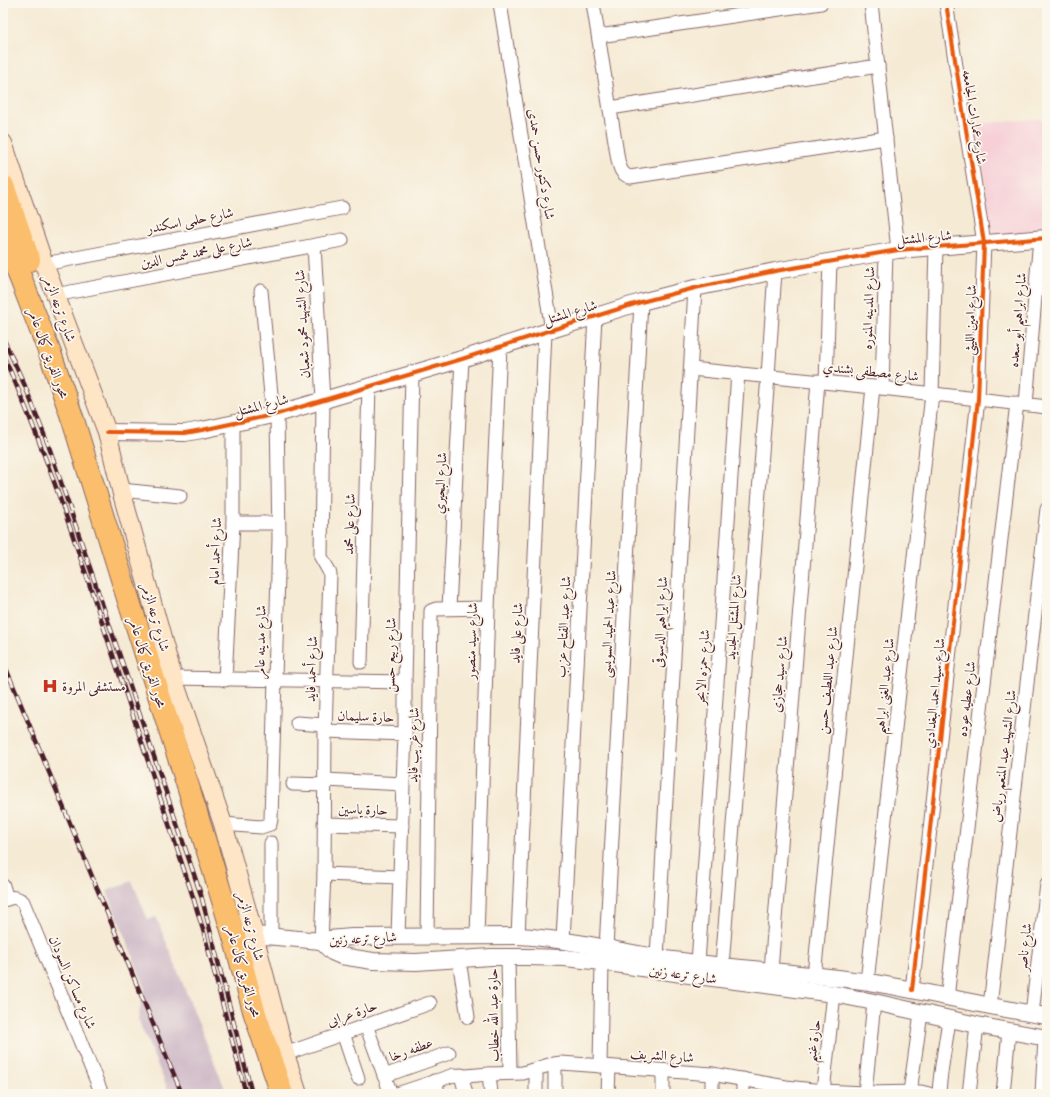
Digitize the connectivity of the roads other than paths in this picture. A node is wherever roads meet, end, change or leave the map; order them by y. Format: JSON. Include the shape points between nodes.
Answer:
{"nodes":[{"id":1,"x":500,"y":3,"type":"edge"},
{"id":2,"x":593,"y":3,"type":"edge"},
{"id":3,"x":821,"y":3,"type":"edge"},
{"id":4,"x":871,"y":3,"type":"edge"},
{"id":5,"x":946,"y":3,"type":"edge"},
{"id":6,"x":598,"y":36,"type":"junction"},
{"id":7,"x":878,"y":66,"type":"junction"},
{"id":8,"x":610,"y":108,"type":"junction"},
{"id":9,"x":886,"y":138,"type":"junction"},
{"id":10,"x":3,"y":143,"type":"edge"},
{"id":11,"x":3,"y":186,"type":"edge"},
{"id":12,"x":342,"y":208,"type":"dead end"},
{"id":13,"x":3,"y":233,"type":"edge"},
{"id":14,"x":1043,"y":238,"type":"edge"},
{"id":15,"x":984,"y":239,"type":"junction"},
{"id":16,"x":342,"y":240,"type":"dead end"},
{"id":17,"x":314,"y":246,"type":"junction"},
{"id":18,"x":936,"y":247,"type":"junction"},
{"id":19,"x":892,"y":251,"type":"junction"},
{"id":20,"x":35,"y":258,"type":"junction"},
{"id":21,"x":830,"y":261,"type":"junction"},
{"id":22,"x":3,"y":268,"type":"edge"},
{"id":23,"x":775,"y":271,"type":"junction"},
{"id":24,"x":695,"y":288,"type":"junction"},
{"id":25,"x":261,"y":291,"type":"dead end"},
{"id":26,"x":55,"y":295,"type":"junction"},
{"id":27,"x":641,"y":302,"type":"junction"},
{"id":28,"x":595,"y":316,"type":"junction"},
{"id":29,"x":548,"y":331,"type":"junction"},
{"id":30,"x":500,"y":347,"type":"junction"},
{"id":31,"x":462,"y":359,"type":"junction"},
{"id":32,"x":691,"y":369,"type":"junction"},
{"id":33,"x":738,"y":373,"type":"junction"},
{"id":34,"x":412,"y":374,"type":"junction"},
{"id":35,"x":768,"y":376,"type":"junction"},
{"id":36,"x":822,"y":382,"type":"junction"},
{"id":37,"x":369,"y":387,"type":"junction"},
{"id":38,"x":877,"y":387,"type":"junction"},
{"id":39,"x":932,"y":394,"type":"junction"},
{"id":40,"x":978,"y":399,"type":"junction"},
{"id":41,"x":323,"y":400,"type":"junction"},
{"id":42,"x":1021,"y":404,"type":"junction"},
{"id":43,"x":1047,"y":407,"type":"edge"},
{"id":44,"x":275,"y":414,"type":"junction"},
{"id":45,"x":73,"y":420,"type":"junction"},
{"id":46,"x":233,"y":424,"type":"junction"},
{"id":47,"x":107,"y":432,"type":"junction"},
{"id":48,"x":121,"y":490,"type":"junction"},
{"id":49,"x":180,"y":496,"type":"dead end"},
{"id":50,"x":1047,"y":509,"type":"edge"},
{"id":51,"x":233,"y":523,"type":"junction"},
{"id":52,"x":278,"y":523,"type":"junction"},
{"id":53,"x":449,"y":608,"type":"junction"},
{"id":54,"x":488,"y":608,"type":"junction"},
{"id":55,"x":361,"y":662,"type":"dead end"},
{"id":56,"x":173,"y":678,"type":"junction"},
{"id":57,"x":225,"y":680,"type":"junction"},
{"id":58,"x":275,"y":681,"type":"junction"},
{"id":59,"x":327,"y":681,"type":"junction"},
{"id":60,"x":405,"y":682,"type":"junction"},
{"id":61,"x":297,"y":723,"type":"dead end"},
{"id":62,"x":325,"y":728,"type":"junction"},
{"id":63,"x":405,"y":734,"type":"junction"},
{"id":64,"x":325,"y":783,"type":"junction"},
{"id":65,"x":293,"y":784,"type":"dead end"},
{"id":66,"x":402,"y":784,"type":"junction"},
{"id":67,"x":223,"y":824,"type":"junction"},
{"id":68,"x":324,"y":824,"type":"junction"},
{"id":69,"x":402,"y":826,"type":"junction"},
{"id":70,"x":271,"y":843,"type":"dead end"},
{"id":71,"x":324,"y":874,"type":"junction"},
{"id":72,"x":400,"y":877,"type":"junction"},
{"id":73,"x":1047,"y":884,"type":"edge"},
{"id":74,"x":3,"y":886,"type":"edge"},
{"id":75,"x":5,"y":899,"type":"edge"},
{"id":76,"x":263,"y":936,"type":"junction"},
{"id":77,"x":398,"y":936,"type":"junction"},
{"id":78,"x":427,"y":936,"type":"junction"},
{"id":79,"x":476,"y":936,"type":"junction"},
{"id":80,"x":518,"y":936,"type":"junction"},
{"id":81,"x":563,"y":940,"type":"junction"},
{"id":82,"x":321,"y":941,"type":"junction"},
{"id":83,"x":604,"y":955,"type":"junction"},
{"id":84,"x":508,"y":957,"type":"junction"},
{"id":85,"x":657,"y":957,"type":"junction"},
{"id":86,"x":459,"y":960,"type":"junction"},
{"id":87,"x":698,"y":963,"type":"junction"},
{"id":88,"x":722,"y":966,"type":"junction"},
{"id":89,"x":771,"y":970,"type":"junction"},
{"id":90,"x":814,"y":976,"type":"junction"},
{"id":91,"x":867,"y":982,"type":"junction"},
{"id":92,"x":912,"y":990,"type":"junction"},
{"id":93,"x":834,"y":994,"type":"junction"},
{"id":94,"x":947,"y":998,"type":"junction"},
{"id":95,"x":874,"y":1002,"type":"junction"},
{"id":96,"x":430,"y":1003,"type":"dead end"},
{"id":97,"x":990,"y":1006,"type":"junction"},
{"id":98,"x":921,"y":1013,"type":"junction"},
{"id":99,"x":1040,"y":1015,"type":"edge"},
{"id":100,"x":468,"y":1017,"type":"dead end"},
{"id":101,"x":949,"y":1020,"type":"junction"},
{"id":102,"x":366,"y":1025,"type":"junction"},
{"id":103,"x":977,"y":1025,"type":"junction"},
{"id":104,"x":1009,"y":1031,"type":"junction"},
{"id":105,"x":343,"y":1033,"type":"junction"},
{"id":106,"x":1046,"y":1038,"type":"edge"},
{"id":107,"x":449,"y":1053,"type":"dead end"},
{"id":108,"x":285,"y":1054,"type":"junction"},
{"id":109,"x":555,"y":1064,"type":"junction"},
{"id":110,"x":604,"y":1067,"type":"junction"},
{"id":111,"x":536,"y":1069,"type":"junction"},
{"id":112,"x":663,"y":1071,"type":"junction"},
{"id":113,"x":510,"y":1073,"type":"junction"},
{"id":114,"x":489,"y":1074,"type":"junction"},
{"id":115,"x":712,"y":1074,"type":"junction"},
{"id":116,"x":461,"y":1075,"type":"junction"},
{"id":117,"x":384,"y":1076,"type":"junction"},
{"id":118,"x":358,"y":1078,"type":"dead end"},
{"id":119,"x":743,"y":1079,"type":"junction"},
{"id":120,"x":434,"y":1081,"type":"junction"},
{"id":121,"x":823,"y":1091,"type":"junction"},
{"id":122,"x":805,"y":1092,"type":"edge"},
{"id":123,"x":859,"y":1093,"type":"edge"},
{"id":124,"x":908,"y":1093,"type":"edge"},
{"id":125,"x":102,"y":1094,"type":"edge"},
{"id":126,"x":268,"y":1094,"type":"edge"},
{"id":127,"x":282,"y":1094,"type":"edge"},
{"id":128,"x":298,"y":1094,"type":"edge"},
{"id":129,"x":391,"y":1094,"type":"edge"},
{"id":130,"x":397,"y":1094,"type":"edge"},
{"id":131,"x":439,"y":1094,"type":"edge"},
{"id":132,"x":466,"y":1094,"type":"edge"},
{"id":133,"x":491,"y":1094,"type":"edge"},
{"id":134,"x":536,"y":1094,"type":"edge"},
{"id":135,"x":555,"y":1094,"type":"edge"},
{"id":136,"x":608,"y":1094,"type":"edge"},
{"id":137,"x":663,"y":1094,"type":"edge"},
{"id":138,"x":712,"y":1094,"type":"edge"},
{"id":139,"x":742,"y":1094,"type":"edge"},
{"id":140,"x":930,"y":1094,"type":"edge"},
{"id":141,"x":939,"y":1094,"type":"edge"},
{"id":142,"x":969,"y":1094,"type":"edge"},
{"id":143,"x":1003,"y":1094,"type":"edge"},
{"id":144,"x":1042,"y":1094,"type":"edge"}],
"edges":[{"from":1,"to":29,"type":"street","name":"شارع دكتور حسن حمدى"},
{"from":2,"to":6,"type":"street"},
{"from":3,"to":6,"type":"street"},
{"from":4,"to":7,"type":"street","name":"شارع المدينه المنوره"},
{"from":5,"to":15,"type":"street","name":"شارع عمارات الجامعه"},
{"from":6,"to":8,"type":"street"},
{"from":7,"to":8,"type":"street"},
{"from":7,"to":9,"type":"street","name":"شارع المدينه المنوره"},
{"from":8,"to":9,"type":"street","via":[[620,169],[624,175],[630,177]]},
{"from":9,"to":19,"type":"street","name":"شارع المدينه المنوره"},
{"from":10,"to":20,"type":"main road","name":"شارع ترعه الزمر"},
{"from":11,"to":20,"type":"highway"},
{"from":12,"to":20,"type":"street","name":"شارع حلمى اسكندر"},
{"from":13,"to":45,"type":"highway","name":"محور الفريق كمال عامر"},
{"from":14,"to":15,"type":"street","name":"شارع المشتل"},
{"from":14,"to":42,"type":"street","name":"شارع ابراهيم أبو سعده"},
{"from":15,"to":18,"type":"street","name":"شارع المشتل"},
{"from":15,"to":40,"type":"street","name":"شارع امين الليثى"},
{"from":16,"to":17,"type":"street","name":"شارع على محمد شمس الدين"},
{"from":17,"to":26,"type":"street","name":"شارع على محمد شمس الدين"},
{"from":17,"to":41,"type":"street","name":"شارع الشهيد محمود شعبان"},
{"from":18,"to":19,"type":"street","name":"شارع المشتل"},
{"from":18,"to":39,"type":"street","name":"شارع عبد الغنى ابراهيم"},
{"from":19,"to":21,"type":"street","name":"شارع المشتل"},
{"from":19,"to":38,"type":"street","name":"شارع المدينه المنوره"},
{"from":20,"to":26,"type":"main road","name":"شارع ترعه الزمر"},
{"from":20,"to":45,"type":"highway","via":[[68,373]]},
{"from":21,"to":23,"type":"street","name":"شارع المشتل"},
{"from":21,"to":36,"type":"street","name":"شارع سيد حجازى"},
{"from":22,"to":126,"type":"highway","name":"محور الفريق كمال عامر","via":[[82,490],[225,944]]},
{"from":23,"to":24,"type":"street","name":"شارع المشتل"},
{"from":23,"to":35,"type":"street","name":"شارع المشتل الجديد"},
{"from":24,"to":27,"type":"street","name":"شارع المشتل"},
{"from":24,"to":32,"type":"street","name":"شارع ابراهيم الدسوقى"},
{"from":25,"to":44,"type":"street","name":"شارع مدينه عامر"},
{"from":26,"to":47,"type":"main road","name":"شارع ترعه الزمر"},
{"from":27,"to":28,"type":"street","name":"شارع المشتل"},
{"from":27,"to":83,"type":"street","name":"شارع عبد الحميد السويسى"},
{"from":28,"to":29,"type":"street","name":"شارع المشتل"},
{"from":28,"to":81,"type":"street","name":"شارع عبد الفتاح عزب"},
{"from":29,"to":30,"type":"street","name":"شارع المشتل"},
{"from":29,"to":80,"type":"street","name":"شارع على فايد"},
{"from":30,"to":31,"type":"street","name":"شارع المشتل"},
{"from":30,"to":54,"type":"street","name":"شارع سيد منصور"},
{"from":31,"to":34,"type":"street","name":"شارع المشتل"},
{"from":31,"to":53,"type":"street","name":"شارع البحيري"},
{"from":32,"to":33,"type":"street","name":"شارع مصطفى بشندي"},
{"from":32,"to":85,"type":"street","name":"شارع ابراهيم الدسوقى"},
{"from":33,"to":35,"type":"street","name":"شارع مصطفى بشندي"},
{"from":33,"to":87,"type":"street","name":"شارع حمزه الابحر"},
{"from":34,"to":37,"type":"street","name":"شارع المشتل"},
{"from":34,"to":60,"type":"street","name":"شارع ربيع حسن"},
{"from":35,"to":36,"type":"street","name":"شارع مصطفى بشندي"},
{"from":35,"to":88,"type":"street","name":"شارع المشتل الجديد"},
{"from":36,"to":38,"type":"street","name":"شارع مصطفى بشندي"},
{"from":36,"to":89,"type":"street","name":"شارع سيد حجازى"},
{"from":37,"to":41,"type":"street","name":"شارع المشتل"},
{"from":37,"to":55,"type":"street","name":"شارع على محمد"},
{"from":38,"to":39,"type":"street","name":"شارع مصطفى بشندي"},
{"from":38,"to":90,"type":"street","name":"شارع عبد اللطيف حسن"},
{"from":39,"to":40,"type":"street","name":"شارع مصطفى بشندي"},
{"from":39,"to":91,"type":"street","name":"شارع عبد الغنى ابراهيم"},
{"from":40,"to":42,"type":"street","name":"شارع مصطفى بشندي"},
{"from":40,"to":92,"type":"street","name":"شارع سيد احمد البغدادي"},
{"from":41,"to":44,"type":"street","name":"شارع المشتل"},
{"from":41,"to":59,"type":"street","name":"شارع أحمد فايد","via":[[321,558],[330,575]]},
{"from":42,"to":43,"type":"street","name":"شارع مصطفى بشندي"},
{"from":42,"to":94,"type":"street","name":"شارع عطيه عوده"},
{"from":44,"to":46,"type":"street","name":"شارع المشتل"},
{"from":44,"to":52,"type":"street","name":"شارع مدينه عامر"},
{"from":45,"to":127,"type":"highway","name":"محور الفريق كمال عامر","via":[[187,783],[254,1011]]},
{"from":46,"to":47,"type":"street","name":"شارع المشتل","via":[[185,433]]},
{"from":46,"to":51,"type":"street","name":"شارع أحمد امام"},
{"from":47,"to":48,"type":"main road","name":"شارع ترعه الزمر"},
{"from":48,"to":49,"type":"street"},
{"from":48,"to":56,"type":"main road","name":"شارع ترعه الزمر"},
{"from":50,"to":97,"type":"street","name":"شارع الشهيد عبد المنعم رياض"},
{"from":51,"to":52,"type":"street"},
{"from":51,"to":57,"type":"street","name":"شارع أحمد امام"},
{"from":52,"to":58,"type":"street","name":"شارع مدينه عامر"},
{"from":53,"to":54,"type":"street","name":"شارع غريب فايد"},
{"from":53,"to":78,"type":"street","name":"شارع غريب فايد","via":[[434,609],[431,612]]},
{"from":54,"to":79,"type":"street","name":"شارع سيد منصور"},
{"from":56,"to":57,"type":"street"},
{"from":56,"to":67,"type":"main road","name":"شارع ترعه الزمر"},
{"from":57,"to":58,"type":"street"},
{"from":58,"to":59,"type":"street"},
{"from":58,"to":67,"type":"street","name":"شارع مدينه عامر","via":[[270,824],[261,827]]},
{"from":59,"to":60,"type":"street"},
{"from":59,"to":62,"type":"street","name":"شارع أحمد فايد"},
{"from":60,"to":63,"type":"street","name":"شارع ربيع حسن"},
{"from":61,"to":62,"type":"street","name":"حارة سليمان"},
{"from":62,"to":63,"type":"street","name":"حارة سليمان"},
{"from":62,"to":64,"type":"street","name":"شارع أحمد فايد"},
{"from":63,"to":66,"type":"street","name":"شارع ربيع حسن"},
{"from":64,"to":65,"type":"street"},
{"from":64,"to":66,"type":"street"},
{"from":64,"to":68,"type":"street","name":"شارع أحمد فايد"},
{"from":66,"to":69,"type":"street","name":"شارع ربيع حسن"},
{"from":67,"to":76,"type":"main road","name":"شارع ترعه الزمر"},
{"from":68,"to":69,"type":"street","name":"حارة ياسين"},
{"from":68,"to":71,"type":"street","name":"شارع أحمد فايد"},
{"from":69,"to":72,"type":"street","name":"شارع ربيع حسن"},
{"from":70,"to":76,"type":"street"},
{"from":71,"to":72,"type":"street"},
{"from":71,"to":82,"type":"street","name":"شارع أحمد فايد"},
{"from":72,"to":77,"type":"street","name":"شارع ربيع حسن"},
{"from":73,"to":99,"type":"street","name":"شارع ناصر"},
{"from":74,"to":75,"type":"street"},
{"from":75,"to":125,"type":"street","name":"شارع مساكن السودان","via":[[13,897],[23,902]]},
{"from":76,"to":82,"type":"street","name":"شارع ترعه زنين"},
{"from":76,"to":108,"type":"main road","name":"شارع ترعه الزمر"},
{"from":77,"to":78,"type":"street","name":"شارع ترعه زنين"},
{"from":77,"to":82,"type":"street","name":"شارع ترعه زنين"},
{"from":78,"to":79,"type":"street","name":"شارع ترعه زنين"},
{"from":79,"to":80,"type":"street","name":"شارع ترعه زنين"},
{"from":80,"to":81,"type":"street","name":"شارع ترعه زنين"},
{"from":81,"to":83,"type":"street","name":"شارع ترعه زنين"},
{"from":82,"to":86,"type":"street","name":"شارع ترعه زنين","via":[[332,952],[351,959],[416,962]]},
{"from":83,"to":84,"type":"street","name":"شارع ترعه زنين","via":[[565,958]]},
{"from":83,"to":85,"type":"street","name":"شارع ترعه زنين"},
{"from":83,"to":93,"type":"street","name":"شارع ترعه زنين","via":[[675,973]]},
{"from":83,"to":110,"type":"street","name":"شارع عبد الحميد السويسى"},
{"from":84,"to":86,"type":"street","name":"شارع ترعه زنين"},
{"from":84,"to":113,"type":"street","name":"حارة عبد الله خطاب"},
{"from":85,"to":87,"type":"street","name":"شارع ترعه زنين"},
{"from":86,"to":100,"type":"street"},
{"from":87,"to":88,"type":"street","name":"شارع ترعه زنين"},
{"from":88,"to":89,"type":"street","name":"شارع ترعه زنين"},
{"from":89,"to":90,"type":"street","name":"شارع ترعه زنين"},
{"from":90,"to":91,"type":"street","name":"شارع ترعه زنين"},
{"from":91,"to":92,"type":"street","name":"شارع ترعه زنين"},
{"from":92,"to":94,"type":"street","name":"شارع ترعه زنين"},
{"from":93,"to":95,"type":"street","name":"شارع ترعه زنين"},
{"from":93,"to":121,"type":"street","name":"حارة غنيم"},
{"from":94,"to":97,"type":"street","name":"شارع ترعه زنين"},
{"from":95,"to":98,"type":"street","name":"شارع ترعه زنين"},
{"from":95,"to":123,"type":"street"},
{"from":96,"to":102,"type":"street","name":"حارة عرابى"},
{"from":97,"to":99,"type":"street","name":"شارع ترعه زنين"},
{"from":98,"to":101,"type":"street","name":"شارع ترعه زنين"},
{"from":98,"to":124,"type":"street"},
{"from":101,"to":103,"type":"street","name":"شارع ترعه زنين"},
{"from":101,"to":141,"type":"street"},
{"from":102,"to":105,"type":"street","name":"حارة عرابى"},
{"from":102,"to":117,"type":"street"},
{"from":103,"to":104,"type":"street","name":"شارع ترعه زنين"},
{"from":103,"to":142,"type":"street"},
{"from":104,"to":106,"type":"street","name":"شارع ترعه زنين"},
{"from":104,"to":143,"type":"street"},
{"from":105,"to":108,"type":"street","name":"حارة عرابى"},
{"from":105,"to":118,"type":"street"},
{"from":106,"to":144,"type":"street"},
{"from":107,"to":117,"type":"street","name":"عطفه رخا"},
{"from":108,"to":128,"type":"main road","name":"شارع ترعه الزمر"},
{"from":109,"to":110,"type":"street","name":"شارع الشريف"},
{"from":109,"to":111,"type":"street","name":"شارع الشريف"},
{"from":109,"to":135,"type":"street"},
{"from":110,"to":112,"type":"street","name":"شارع الشريف"},
{"from":110,"to":136,"type":"street","name":"شارع عبد الحميد السويسى"},
{"from":111,"to":113,"type":"street","name":"شارع الشريف"},
{"from":111,"to":134,"type":"street"},
{"from":112,"to":115,"type":"street","name":"شارع الشريف"},
{"from":112,"to":137,"type":"street"},
{"from":113,"to":114,"type":"street","name":"شارع الشريف"},
{"from":114,"to":116,"type":"street","name":"شارع الشريف"},
{"from":114,"to":133,"type":"street"},
{"from":115,"to":119,"type":"street","name":"شارع الشريف"},
{"from":115,"to":138,"type":"street"},
{"from":116,"to":120,"type":"street","name":"شارع الشريف"},
{"from":116,"to":132,"type":"street"},
{"from":117,"to":129,"type":"street"},
{"from":119,"to":122,"type":"street","name":"شارع الشريف"},
{"from":119,"to":139,"type":"street"},
{"from":120,"to":130,"type":"street","name":"شارع الشريف"},
{"from":120,"to":131,"type":"street"},
{"from":121,"to":122,"type":"street","name":"شارع الشريف"},
{"from":121,"to":123,"type":"street","name":"شارع الشريف"},
{"from":123,"to":124,"type":"street","name":"شارع الشريف"},
{"from":124,"to":140,"type":"street","name":"شارع الشريف"}]}
